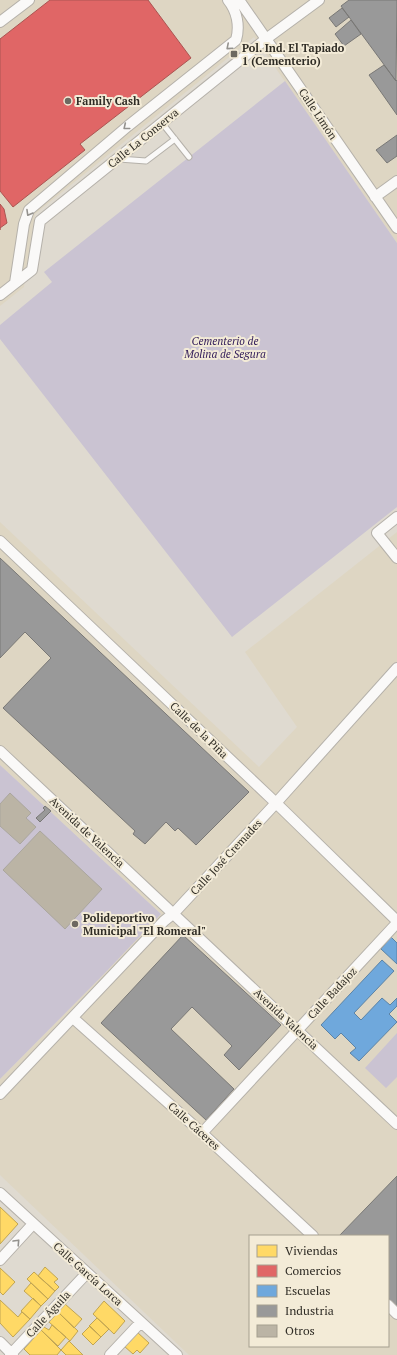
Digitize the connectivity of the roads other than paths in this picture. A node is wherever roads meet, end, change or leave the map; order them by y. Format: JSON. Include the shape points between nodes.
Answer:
{"nodes":[{"id":1,"x":29,"y":0,"type":"edge"},
{"id":2,"x":228,"y":0,"type":"edge"},
{"id":3,"x":239,"y":0,"type":"edge"},
{"id":4,"x":319,"y":0,"type":"edge"},
{"id":5,"x":0,"y":22,"type":"edge"},
{"id":6,"x":266,"y":39,"type":"junction"},
{"id":7,"x":162,"y":123,"type":"junction"},
{"id":8,"x":175,"y":139,"type":"junction"},
{"id":9,"x":189,"y":157,"type":"dead end"},
{"id":10,"x":118,"y":159,"type":"junction"},
{"id":11,"x":397,"y":181,"type":"edge"},
{"id":12,"x":375,"y":197,"type":"junction"},
{"id":13,"x":397,"y":228,"type":"edge"},
{"id":14,"x":15,"y":283,"type":"junction"},
{"id":15,"x":0,"y":295,"type":"edge"},
{"id":16,"x":397,"y":517,"type":"edge"},
{"id":17,"x":0,"y":541,"type":"edge"},
{"id":18,"x":397,"y":558,"type":"edge"},
{"id":19,"x":397,"y":668,"type":"edge"},
{"id":20,"x":0,"y":750,"type":"edge"},
{"id":21,"x":276,"y":803,"type":"junction"},
{"id":22,"x":174,"y":913,"type":"junction"},
{"id":23,"x":397,"y":922,"type":"edge"},
{"id":24,"x":73,"y":1018,"type":"junction"},
{"id":25,"x":298,"y":1030,"type":"junction"},
{"id":26,"x":0,"y":1094,"type":"edge"},
{"id":27,"x":397,"y":1124,"type":"edge"},
{"id":28,"x":202,"y":1133,"type":"junction"},
{"id":29,"x":0,"y":1193,"type":"edge"},
{"id":30,"x":33,"y":1224,"type":"junction"},
{"id":31,"x":312,"y":1235,"type":"edge"},
{"id":32,"x":0,"y":1260,"type":"edge"},
{"id":33,"x":87,"y":1273,"type":"junction"},
{"id":34,"x":389,"y":1306,"type":"edge"},
{"id":35,"x":397,"y":1314,"type":"edge"},
{"id":36,"x":141,"y":1322,"type":"junction"},
{"id":37,"x":0,"y":1342,"type":"edge"},
{"id":38,"x":11,"y":1354,"type":"edge"},
{"id":39,"x":110,"y":1355,"type":"edge"},
{"id":40,"x":177,"y":1355,"type":"edge"}],
"edges":[{"from":1,"to":5,"type":"street"},
{"from":2,"to":14,"type":"street","one_way":true,"via":[[233,6],[238,23],[239,32],[236,40],[128,126],[29,210],[24,224]]},
{"from":3,"to":6,"type":"street","name":"Calle Limón"},
{"from":4,"to":6,"type":"street","name":"Calle La Conserva"},
{"from":6,"to":7,"type":"street","name":"Calle La Conserva"},
{"from":6,"to":12,"type":"street","name":"Calle Limón"},
{"from":7,"to":8,"type":"lane"},
{"from":7,"to":10,"type":"street","name":"Calle La Conserva"},
{"from":8,"to":9,"type":"lane"},
{"from":8,"to":10,"type":"lane","via":[[146,161]]},
{"from":10,"to":14,"type":"street","name":"Calle La Conserva","via":[[40,221],[32,270]]},
{"from":11,"to":12,"type":"street"},
{"from":12,"to":13,"type":"street","name":"Calle Limón"},
{"from":14,"to":15,"type":"street","name":"Calle La Conserva"},
{"from":16,"to":18,"type":"street","via":[[377,532]]},
{"from":17,"to":21,"type":"street","name":"Calle de la Piña"},
{"from":19,"to":21,"type":"street","name":"Calle José Cremades"},
{"from":20,"to":22,"type":"street","name":"Avenida de Valencia"},
{"from":21,"to":22,"type":"street","name":"Calle José Cremades"},
{"from":21,"to":23,"type":"street","name":"Calle de la Piña"},
{"from":22,"to":24,"type":"street","name":"Calle José Cremades"},
{"from":22,"to":25,"type":"street","name":"Avenida Valencia"},
{"from":23,"to":25,"type":"street","name":"Calle Badajoz"},
{"from":24,"to":26,"type":"street","name":"Calle José Cremades"},
{"from":24,"to":28,"type":"street","name":"Calle Cáceres"},
{"from":25,"to":27,"type":"street","name":"Avenida Valencia"},
{"from":25,"to":28,"type":"street","name":"Calle Badajoz"},
{"from":28,"to":31,"type":"street","name":"Calle Cáceres"},
{"from":29,"to":30,"type":"street","name":"Calle García Lorca"},
{"from":32,"to":30,"type":"street","one_way":true},
{"from":30,"to":33,"type":"street","name":"Calle García Lorca"},
{"from":33,"to":36,"type":"street","name":"Calle García Lorca"},
{"from":33,"to":38,"type":"street","name":"Calle Águila"},
{"from":34,"to":35,"type":"street"},
{"from":36,"to":39,"type":"street"},
{"from":36,"to":40,"type":"street","name":"Calle García Lorca"},
{"from":37,"to":38,"type":"street"}]}
